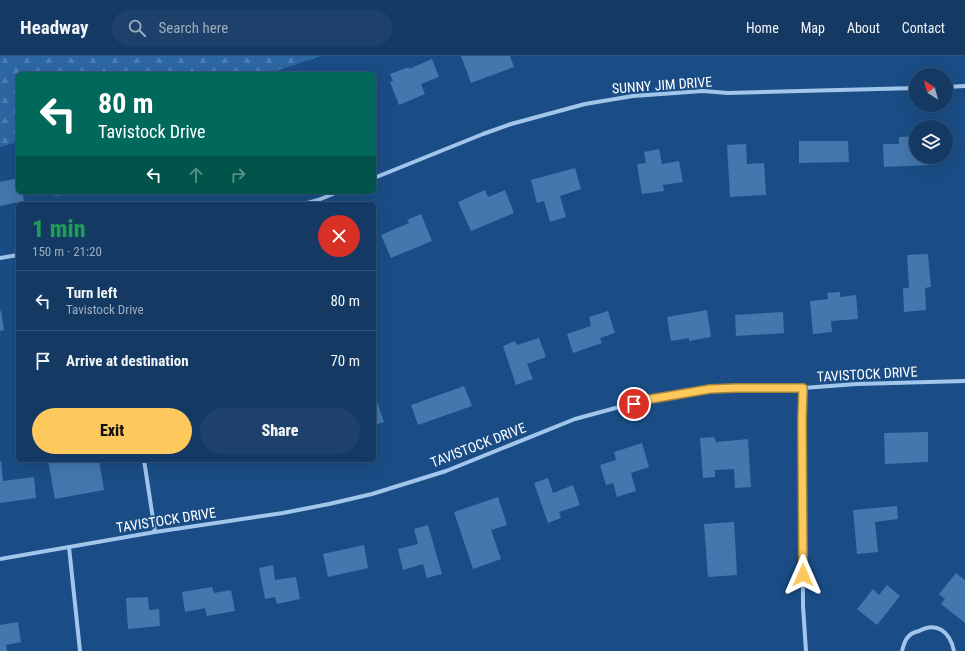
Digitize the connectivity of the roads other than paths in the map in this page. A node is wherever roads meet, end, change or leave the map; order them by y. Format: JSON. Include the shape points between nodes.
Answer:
{"nodes":[{"id":1,"x":965,"y":86,"type":"edge"},
{"id":2,"x":953,"y":87,"type":"edge"},
{"id":3,"x":909,"y":88,"type":"edge"},
{"id":4,"x":376,"y":177,"type":"edge"},
{"id":5,"x":333,"y":194,"type":"edge"},
{"id":6,"x":311,"y":202,"type":"edge"},
{"id":7,"x":16,"y":255,"type":"edge"},
{"id":8,"x":0,"y":258,"type":"edge"},
{"id":9,"x":965,"y":381,"type":"edge"},
{"id":10,"x":803,"y":388,"type":"junction"},
{"id":11,"x":144,"y":462,"type":"edge"},
{"id":12,"x":155,"y":532,"type":"junction"},
{"id":13,"x":69,"y":547,"type":"junction"},
{"id":14,"x":0,"y":559,"type":"edge"},
{"id":15,"x":80,"y":651,"type":"edge"},
{"id":16,"x":806,"y":651,"type":"edge"},
{"id":17,"x":902,"y":651,"type":"edge"},
{"id":18,"x":954,"y":651,"type":"edge"}],
"edges":[{"from":1,"to":2,"type":"street"},
{"from":3,"to":4,"type":"street","name":"SUNNY JIM DRIVE","via":[[728,93],[703,91],[609,99],[511,124]]},
{"from":5,"to":6,"type":"street"},
{"from":7,"to":8,"type":"street"},
{"from":9,"to":10,"type":"street","name":"TAVISTOCK DRIVE"},
{"from":10,"to":12,"type":"street","name":"TAVISTOCK DRIVE","via":[[710,389],[645,400],[575,419],[446,470],[372,494],[283,513]]},
{"from":10,"to":16,"type":"street","via":[[803,606]]},
{"from":11,"to":12,"type":"street"},
{"from":12,"to":13,"type":"street","name":"TAVISTOCK DRIVE"},
{"from":13,"to":14,"type":"street","name":"TAVISTOCK DRIVE"},
{"from":13,"to":15,"type":"street"},
{"from":17,"to":18,"type":"street","via":[[908,636],[923,628],[935,627],[946,632]]}]}
